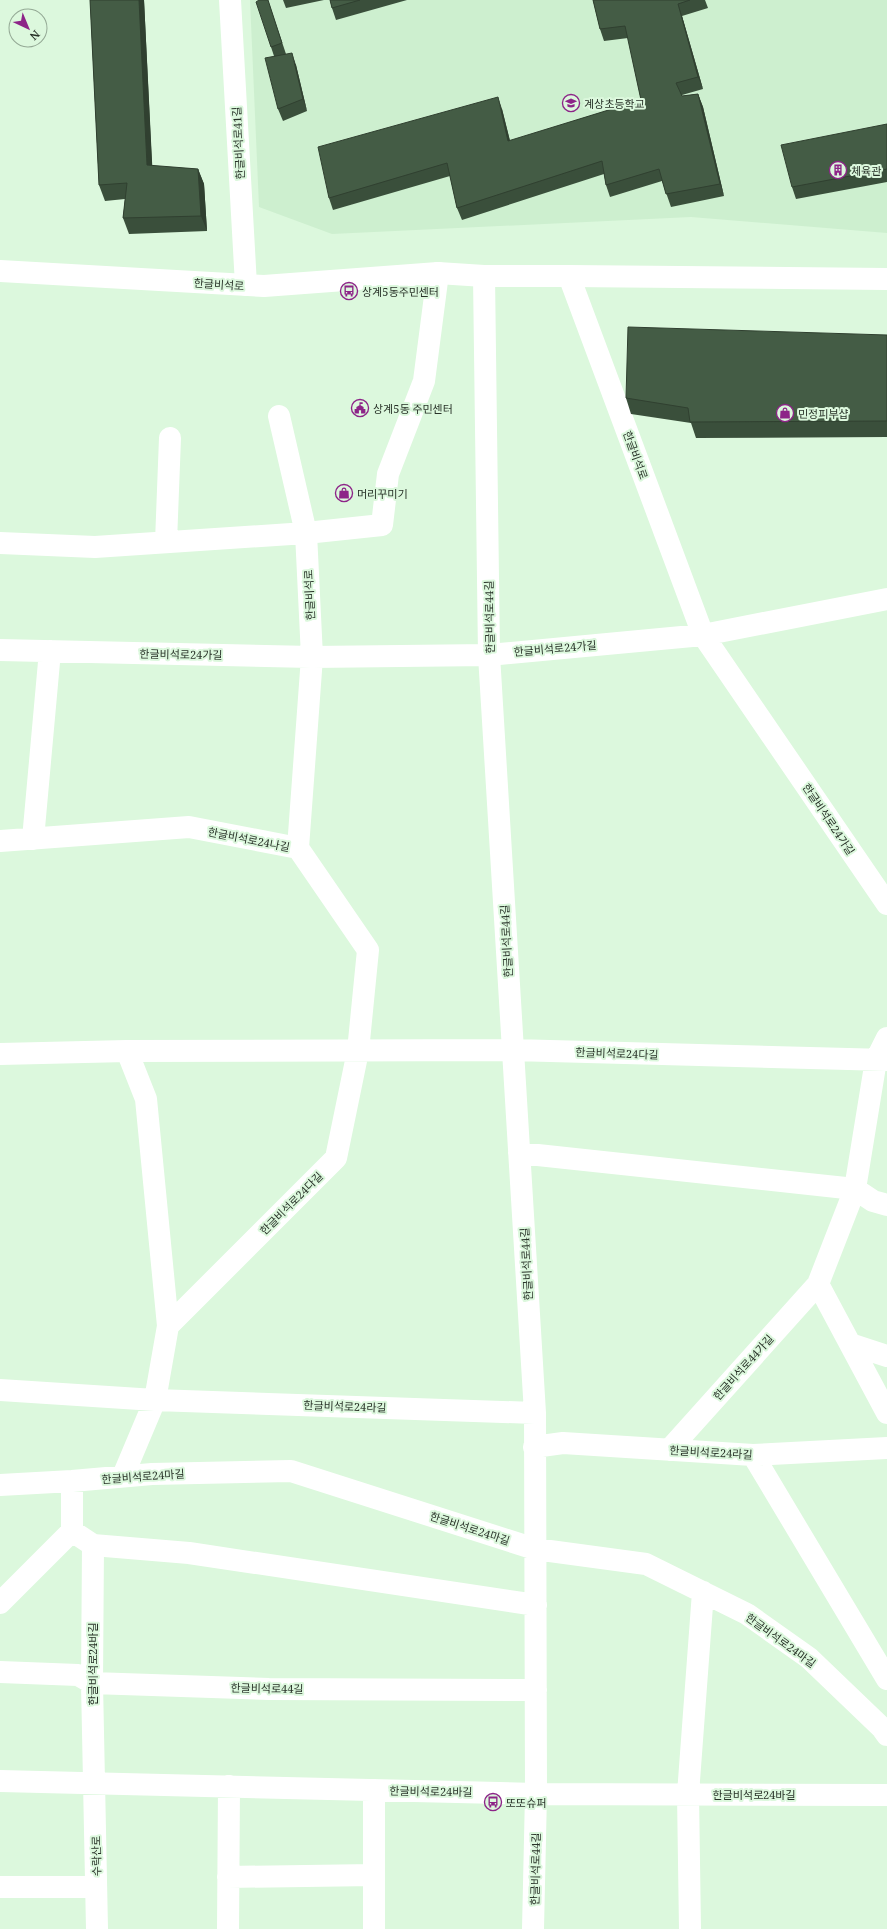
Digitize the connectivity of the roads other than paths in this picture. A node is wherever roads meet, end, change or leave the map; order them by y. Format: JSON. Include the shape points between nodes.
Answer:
{"nodes":[{"id":1,"x":230,"y":0,"type":"edge"},
{"id":2,"x":0,"y":271,"type":"edge"},
{"id":3,"x":438,"y":274,"type":"junction"},
{"id":4,"x":484,"y":276,"type":"junction"},
{"id":5,"x":569,"y":276,"type":"junction"},
{"id":6,"x":887,"y":279,"type":"edge"},
{"id":7,"x":246,"y":286,"type":"junction"},
{"id":8,"x":279,"y":416,"type":"dead end"},
{"id":9,"x":170,"y":438,"type":"dead end"},
{"id":10,"x":306,"y":534,"type":"junction"},
{"id":11,"x":166,"y":542,"type":"junction"},
{"id":12,"x":0,"y":543,"type":"edge"},
{"id":13,"x":887,"y":599,"type":"edge"},
{"id":14,"x":703,"y":635,"type":"junction"},
{"id":15,"x":0,"y":650,"type":"edge"},
{"id":16,"x":50,"y":651,"type":"junction"},
{"id":17,"x":489,"y":655,"type":"junction"},
{"id":18,"x":312,"y":657,"type":"junction"},
{"id":19,"x":33,"y":839,"type":"junction"},
{"id":20,"x":0,"y":841,"type":"edge"},
{"id":21,"x":298,"y":848,"type":"junction"},
{"id":22,"x":887,"y":904,"type":"edge"},
{"id":23,"x":887,"y":1038,"type":"edge"},
{"id":24,"x":513,"y":1050,"type":"junction"},
{"id":25,"x":127,"y":1051,"type":"junction"},
{"id":26,"x":358,"y":1051,"type":"junction"},
{"id":27,"x":0,"y":1054,"type":"edge"},
{"id":28,"x":882,"y":1060,"type":"edge"},
{"id":29,"x":519,"y":1153,"type":"junction"},
{"id":30,"x":855,"y":1189,"type":"junction"},
{"id":31,"x":887,"y":1205,"type":"edge"},
{"id":32,"x":818,"y":1284,"type":"junction"},
{"id":33,"x":168,"y":1326,"type":"junction"},
{"id":34,"x":850,"y":1344,"type":"junction"},
{"id":35,"x":887,"y":1356,"type":"edge"},
{"id":36,"x":0,"y":1390,"type":"edge"},
{"id":37,"x":155,"y":1400,"type":"junction"},
{"id":38,"x":534,"y":1413,"type":"junction"},
{"id":39,"x":887,"y":1413,"type":"edge"},
{"id":40,"x":534,"y":1447,"type":"junction"},
{"id":41,"x":887,"y":1448,"type":"edge"},
{"id":42,"x":669,"y":1450,"type":"junction"},
{"id":43,"x":753,"y":1455,"type":"junction"},
{"id":44,"x":124,"y":1476,"type":"junction"},
{"id":45,"x":72,"y":1481,"type":"junction"},
{"id":46,"x":0,"y":1485,"type":"edge"},
{"id":47,"x":72,"y":1531,"type":"junction"},
{"id":48,"x":93,"y":1545,"type":"junction"},
{"id":49,"x":535,"y":1549,"type":"junction"},
{"id":50,"x":703,"y":1592,"type":"junction"},
{"id":51,"x":0,"y":1603,"type":"edge"},
{"id":52,"x":536,"y":1605,"type":"junction"},
{"id":53,"x":0,"y":1672,"type":"edge"},
{"id":54,"x":887,"y":1678,"type":"edge"},
{"id":55,"x":92,"y":1683,"type":"junction"},
{"id":56,"x":536,"y":1690,"type":"junction"},
{"id":57,"x":887,"y":1735,"type":"edge"},
{"id":58,"x":0,"y":1781,"type":"edge"},
{"id":59,"x":94,"y":1783,"type":"junction"},
{"id":60,"x":229,"y":1786,"type":"junction"},
{"id":61,"x":374,"y":1790,"type":"junction"},
{"id":62,"x":536,"y":1794,"type":"junction"},
{"id":63,"x":688,"y":1794,"type":"junction"},
{"id":64,"x":887,"y":1795,"type":"edge"},
{"id":65,"x":374,"y":1874,"type":"junction"},
{"id":66,"x":228,"y":1877,"type":"junction"},
{"id":67,"x":0,"y":1887,"type":"edge"},
{"id":68,"x":96,"y":1887,"type":"junction"},
{"id":69,"x":97,"y":1929,"type":"edge"},
{"id":70,"x":228,"y":1929,"type":"edge"},
{"id":71,"x":374,"y":1929,"type":"edge"},
{"id":72,"x":534,"y":1929,"type":"edge"},
{"id":73,"x":690,"y":1929,"type":"edge"}],
"edges":[{"from":1,"to":7,"type":"street","name":"한글비석로41길"},
{"from":2,"to":7,"type":"street","name":"한글비석로"},
{"from":3,"to":4,"type":"street","name":"한글비석로"},
{"from":3,"to":7,"type":"street","name":"한글비석로"},
{"from":3,"to":10,"type":"street","via":[[424,381],[388,474],[382,525]]},
{"from":4,"to":5,"type":"street","name":"한글비석로"},
{"from":4,"to":17,"type":"street","name":"한글비석로44길"},
{"from":5,"to":6,"type":"street","name":"한글비석로"},
{"from":5,"to":14,"type":"street","name":"한글비석로"},
{"from":8,"to":10,"type":"street","name":"한글비석로"},
{"from":9,"to":11,"type":"street"},
{"from":10,"to":11,"type":"street"},
{"from":10,"to":18,"type":"street","name":"한글비석로"},
{"from":11,"to":12,"type":"street","via":[[95,547]]},
{"from":13,"to":14,"type":"street","name":"한글비석로24가길"},
{"from":14,"to":17,"type":"street","name":"한글비석로24가길"},
{"from":14,"to":22,"type":"street","name":"한글비석로24가길"},
{"from":15,"to":16,"type":"street","name":"한글비석로24가길"},
{"from":16,"to":18,"type":"street","name":"한글비석로24가길"},
{"from":16,"to":19,"type":"street"},
{"from":17,"to":18,"type":"street","name":"한글비석로24가길"},
{"from":17,"to":24,"type":"street","name":"한글비석로44길"},
{"from":18,"to":21,"type":"street"},
{"from":19,"to":20,"type":"street","name":"한글비석로24나길"},
{"from":19,"to":21,"type":"street","name":"한글비석로24나길","via":[[189,827]]},
{"from":21,"to":26,"type":"street","name":"한글비석로24나길","via":[[368,950]]},
{"from":23,"to":28,"type":"street"},
{"from":24,"to":26,"type":"street","name":"한글비석로24다길"},
{"from":24,"to":28,"type":"street","name":"한글비석로24다길"},
{"from":24,"to":29,"type":"street","name":"한글비석로44길"},
{"from":25,"to":26,"type":"street","name":"한글비석로24다길"},
{"from":25,"to":27,"type":"street","name":"한글비석로24다길"},
{"from":25,"to":33,"type":"street","via":[[146,1099]]},
{"from":26,"to":33,"type":"street","name":"한글비석로24다길","via":[[336,1158]]},
{"from":28,"to":30,"type":"street"},
{"from":29,"to":30,"type":"street"},
{"from":29,"to":38,"type":"street","name":"한글비석로44길"},
{"from":30,"to":31,"type":"street","via":[[873,1201]]},
{"from":30,"to":32,"type":"street","name":"한글비석로44가길"},
{"from":32,"to":34,"type":"street"},
{"from":32,"to":42,"type":"street","name":"한글비석로44가길"},
{"from":33,"to":37,"type":"street"},
{"from":34,"to":35,"type":"street"},
{"from":34,"to":39,"type":"street"},
{"from":36,"to":37,"type":"street","name":"한글비석로24라길"},
{"from":37,"to":38,"type":"street","name":"한글비석로24라길"},
{"from":37,"to":44,"type":"street"},
{"from":38,"to":40,"type":"street","name":"한글비석로44길"},
{"from":40,"to":42,"type":"street","name":"한글비석로24라길","via":[[563,1443]]},
{"from":40,"to":49,"type":"street","name":"한글비석로44길"},
{"from":41,"to":43,"type":"street","name":"한글비석로24라길"},
{"from":42,"to":43,"type":"street","name":"한글비석로24라길"},
{"from":43,"to":54,"type":"street"},
{"from":44,"to":45,"type":"street","name":"한글비석로24마길"},
{"from":44,"to":49,"type":"street","name":"한글비석로24마길","via":[[291,1472]]},
{"from":45,"to":46,"type":"street","name":"한글비석로24마길"},
{"from":45,"to":47,"type":"street"},
{"from":47,"to":48,"type":"street"},
{"from":47,"to":51,"type":"street"},
{"from":48,"to":52,"type":"street","via":[[189,1553]]},
{"from":48,"to":55,"type":"street","name":"한글비석로24바길"},
{"from":49,"to":50,"type":"street","name":"한글비석로24마길","via":[[646,1564]]},
{"from":49,"to":52,"type":"street","name":"한글비석로44길"},
{"from":50,"to":57,"type":"street","name":"한글비석로24마길","via":[[747,1614],[808,1658]]},
{"from":50,"to":63,"type":"street"},
{"from":52,"to":56,"type":"street","name":"한글비석로44길"},
{"from":53,"to":55,"type":"street","name":"한글비석로44길","via":[[78,1675]]},
{"from":55,"to":56,"type":"street","name":"한글비석로44길","via":[[269,1689]]},
{"from":55,"to":59,"type":"street","name":"한글비석로24바길"},
{"from":56,"to":62,"type":"street","name":"한글비석로44길"},
{"from":58,"to":59,"type":"street","name":"한글비석로24바길"},
{"from":59,"to":60,"type":"street","name":"한글비석로24바길"},
{"from":59,"to":68,"type":"street","name":"수락산로"},
{"from":60,"to":61,"type":"street","name":"한글비석로24바길"},
{"from":60,"to":66,"type":"street"},
{"from":61,"to":62,"type":"street","name":"한글비석로24바길"},
{"from":61,"to":65,"type":"street"},
{"from":62,"to":63,"type":"street","name":"한글비석로24바길"},
{"from":62,"to":72,"type":"street","name":"한글비석로44길"},
{"from":63,"to":64,"type":"street","name":"한글비석로24바길"},
{"from":63,"to":73,"type":"street"},
{"from":65,"to":66,"type":"street"},
{"from":65,"to":71,"type":"street"},
{"from":66,"to":70,"type":"street"},
{"from":67,"to":68,"type":"street"},
{"from":68,"to":69,"type":"street","name":"수락산로"}]}
